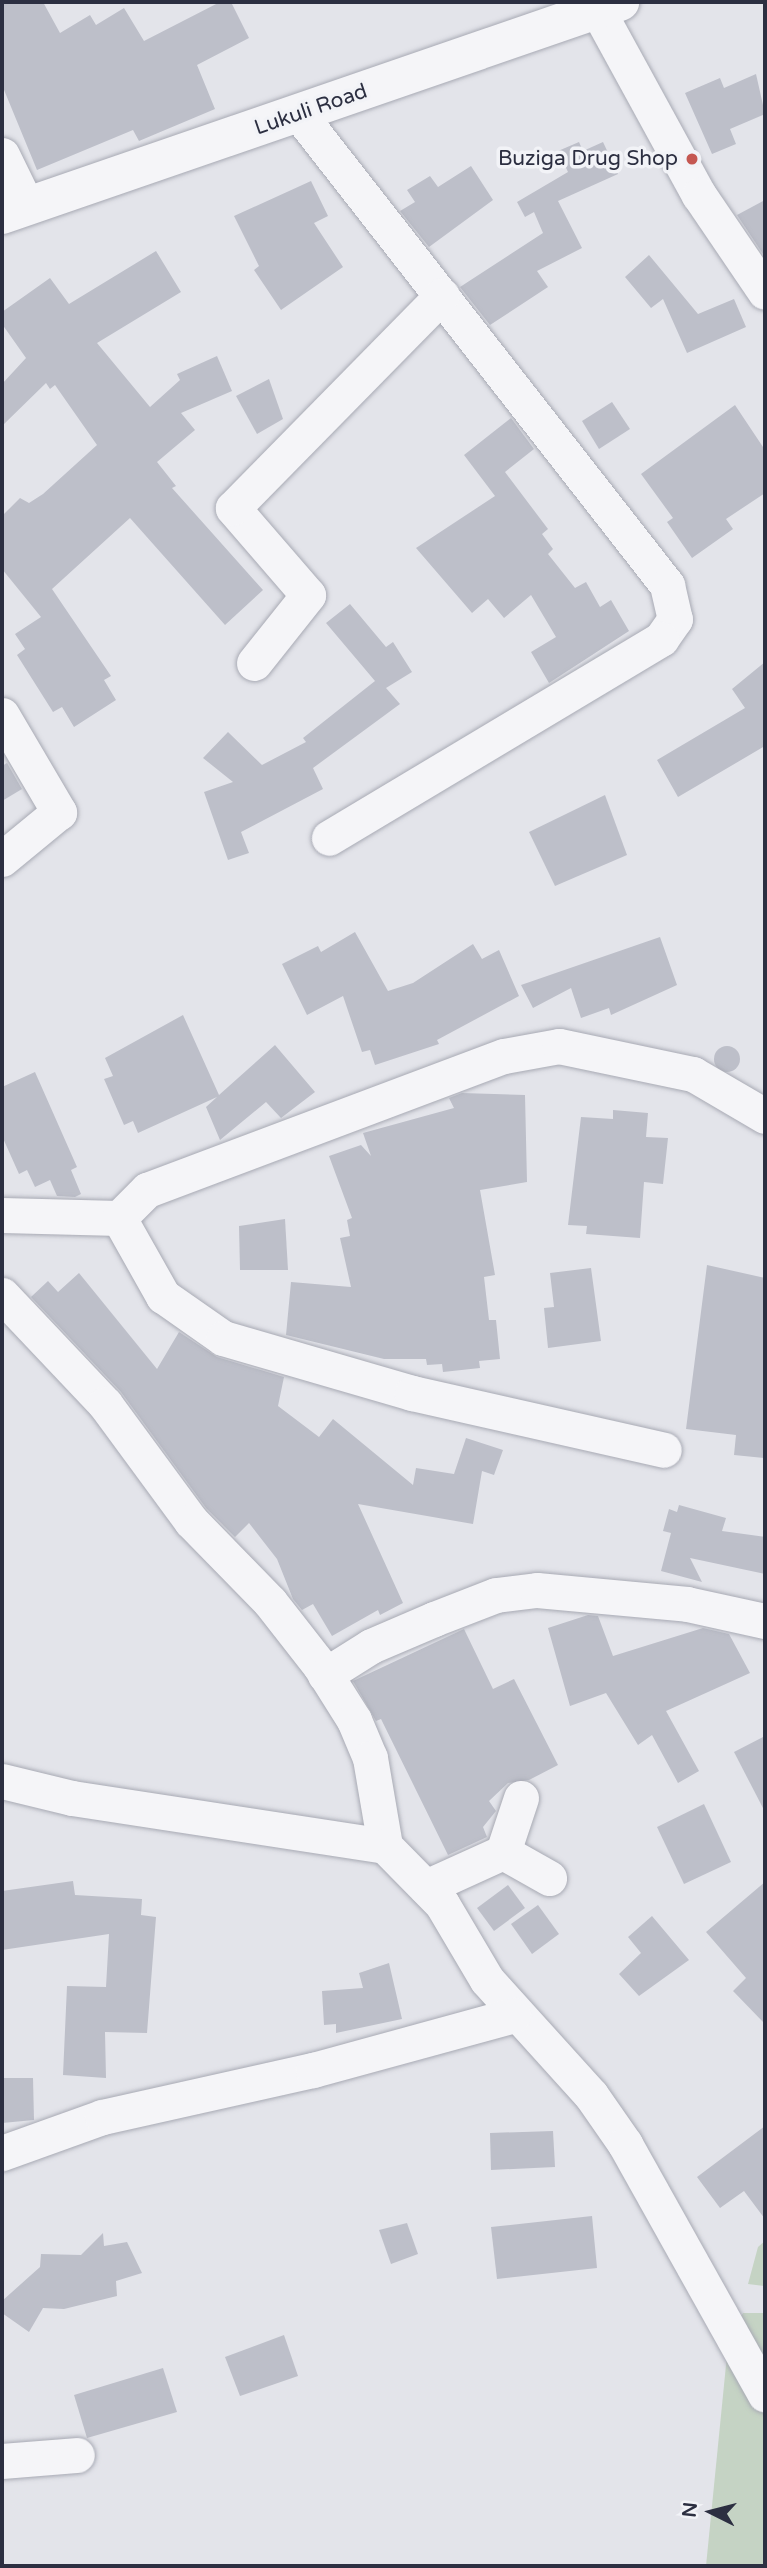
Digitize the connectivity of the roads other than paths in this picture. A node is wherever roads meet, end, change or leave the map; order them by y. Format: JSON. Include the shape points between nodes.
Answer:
{"nodes":[{"id":1,"x":609,"y":6,"type":"edge"},
{"id":2,"x":299,"y":114,"type":"junction"},
{"id":3,"x":2,"y":155,"type":"edge"},
{"id":4,"x":14,"y":209,"type":"edge"},
{"id":5,"x":765,"y":292,"type":"edge"},
{"id":6,"x":442,"y":295,"type":"junction"},
{"id":7,"x":254,"y":663,"type":"dead end"},
{"id":8,"x":2,"y":715,"type":"edge"},
{"id":9,"x":329,"y":838,"type":"dead end"},
{"id":10,"x":2,"y":859,"type":"edge"},
{"id":11,"x":765,"y":1116,"type":"edge"},
{"id":12,"x":2,"y":1215,"type":"edge"},
{"id":13,"x":118,"y":1218,"type":"junction"},
{"id":14,"x":2,"y":1296,"type":"edge"},
{"id":15,"x":664,"y":1450,"type":"dead end"},
{"id":16,"x":765,"y":1621,"type":"edge"},
{"id":17,"x":326,"y":1675,"type":"junction"},
{"id":18,"x":2,"y":1781,"type":"edge"},
{"id":19,"x":521,"y":1798,"type":"dead end"},
{"id":20,"x":385,"y":1846,"type":"junction"},
{"id":21,"x":503,"y":1852,"type":"junction"},
{"id":22,"x":549,"y":1878,"type":"dead end"},
{"id":23,"x":426,"y":1887,"type":"junction"},
{"id":24,"x":514,"y":2015,"type":"junction"},
{"id":25,"x":2,"y":2153,"type":"edge"},
{"id":26,"x":765,"y":2395,"type":"edge"},
{"id":27,"x":77,"y":2455,"type":"dead end"},
{"id":28,"x":2,"y":2461,"type":"edge"}],
"edges":[{"from":1,"to":2,"type":"street","name":"Lukuli Road"},
{"from":1,"to":5,"type":"street","via":[[699,195]]},
{"from":2,"to":4,"type":"street","name":"Lukuli Road"},
{"from":2,"to":6,"type":"street"},
{"from":3,"to":4,"type":"street"},
{"from":6,"to":7,"type":"street","via":[[233,508],[307,595]]},
{"from":6,"to":9,"type":"street","via":[[667,584],[675,619],[660,639]]},
{"from":8,"to":10,"type":"street","via":[[58,812]]},
{"from":11,"to":13,"type":"street","via":[[693,1074],[559,1046],[504,1056],[147,1190]]},
{"from":12,"to":13,"type":"street"},
{"from":13,"to":15,"type":"street","via":[[163,1296],[223,1338],[412,1393]]},
{"from":14,"to":17,"type":"street","via":[[105,1404],[191,1521],[270,1602]]},
{"from":16,"to":17,"type":"street","via":[[687,1604],[537,1590],[496,1595],[371,1646]]},
{"from":17,"to":20,"type":"street","via":[[370,1758]]},
{"from":18,"to":20,"type":"street","via":[[72,1798]]},
{"from":19,"to":21,"type":"street"},
{"from":20,"to":23,"type":"street"},
{"from":21,"to":22,"type":"street"},
{"from":21,"to":23,"type":"street"},
{"from":23,"to":24,"type":"street"},
{"from":24,"to":25,"type":"street","via":[[313,2070],[102,2117]]},
{"from":24,"to":26,"type":"street","via":[[591,2095],[625,2144]]},
{"from":27,"to":28,"type":"street"}]}
